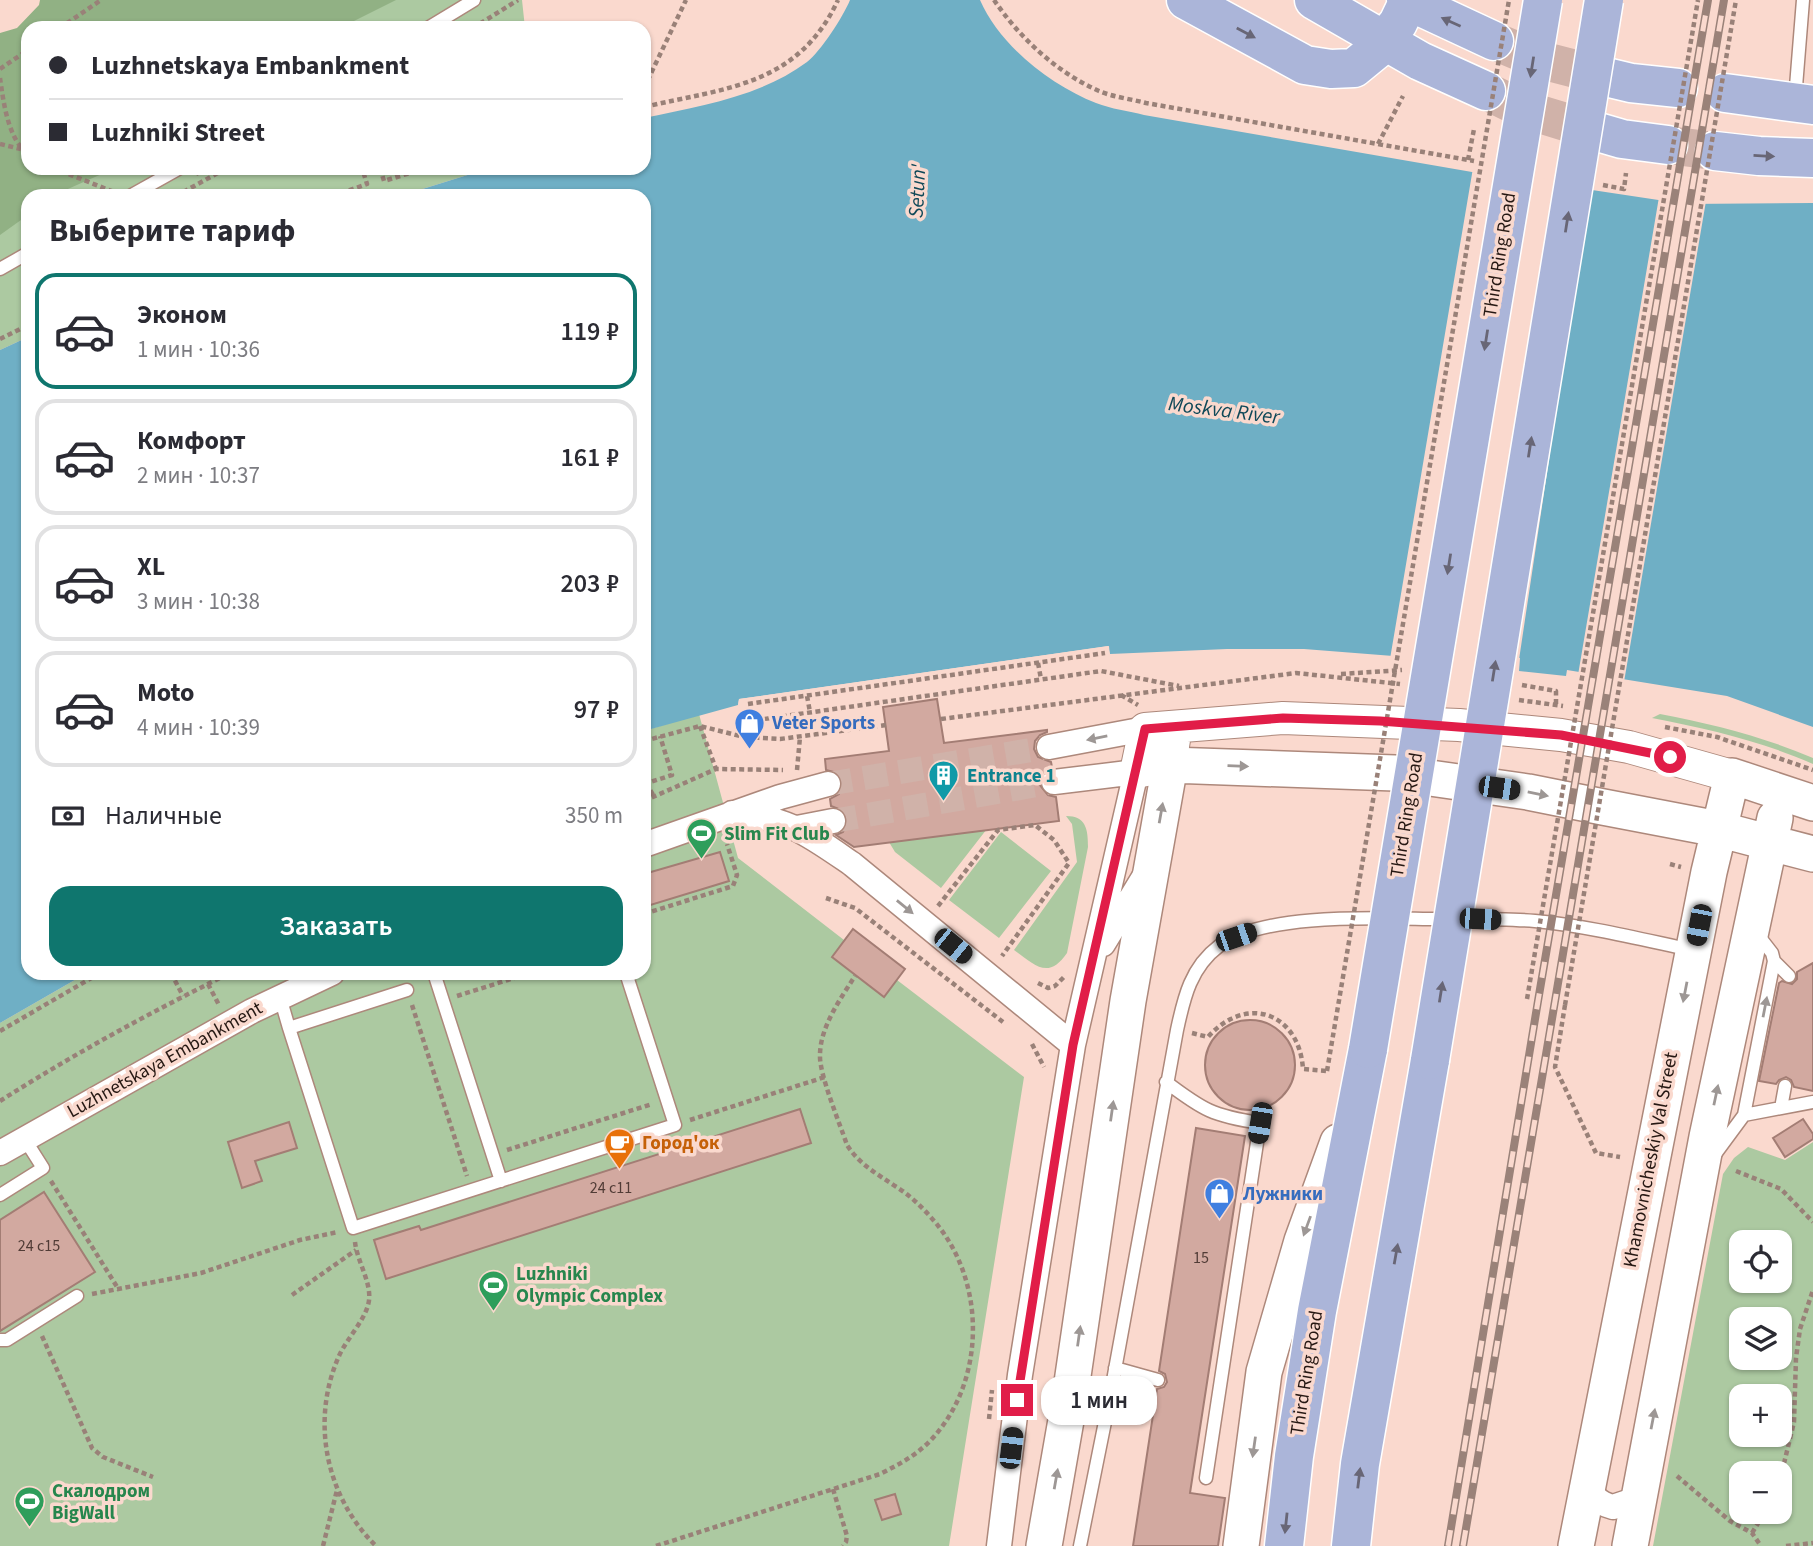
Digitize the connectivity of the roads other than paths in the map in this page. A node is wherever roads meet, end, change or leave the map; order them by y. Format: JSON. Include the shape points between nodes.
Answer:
{"nodes":[{"id":1,"x":474,"y":0,"type":"edge"},
{"id":2,"x":1186,"y":0,"type":"edge"},
{"id":3,"x":1314,"y":0,"type":"edge"},
{"id":4,"x":1543,"y":0,"type":"edge"},
{"id":5,"x":1604,"y":0,"type":"edge"},
{"id":6,"x":1803,"y":0,"type":"edge"},
{"id":7,"x":1408,"y":1,"type":"edge"},
{"id":8,"x":440,"y":21,"type":"edge"},
{"id":9,"x":1384,"y":41,"type":"junction"},
{"id":10,"x":1494,"y":41,"type":"tunnel mouth"},
{"id":11,"x":1618,"y":80,"type":"tunnel mouth"},
{"id":12,"x":1678,"y":88,"type":"dead end"},
{"id":13,"x":1486,"y":91,"type":"tunnel mouth"},
{"id":14,"x":1725,"y":93,"type":"dead end"},
{"id":15,"x":1804,"y":104,"type":"edge"},
{"id":16,"x":1668,"y":145,"type":"tunnel mouth"},
{"id":17,"x":1615,"y":148,"type":"tunnel mouth"},
{"id":18,"x":1715,"y":151,"type":"tunnel mouth"},
{"id":19,"x":1813,"y":158,"type":"edge"},
{"id":20,"x":168,"y":175,"type":"edge"},
{"id":21,"x":142,"y":189,"type":"edge"},
{"id":22,"x":21,"y":257,"type":"edge"},
{"id":23,"x":0,"y":269,"type":"edge"},
{"id":24,"x":1176,"y":727,"type":"junction"},
{"id":25,"x":1145,"y":729,"type":"junction"},
{"id":26,"x":1049,"y":747,"type":"tunnel mouth"},
{"id":27,"x":1170,"y":765,"type":"junction"},
{"id":28,"x":1136,"y":772,"type":"junction"},
{"id":29,"x":1732,"y":776,"type":"junction"},
{"id":30,"x":1054,"y":782,"type":"tunnel mouth"},
{"id":31,"x":828,"y":784,"type":"tunnel mouth"},
{"id":32,"x":1798,"y":798,"type":"edge"},
{"id":33,"x":732,"y":813,"type":"junction"},
{"id":34,"x":833,"y":821,"type":"tunnel mouth"},
{"id":35,"x":797,"y":828,"type":"junction"},
{"id":36,"x":1718,"y":829,"type":"junction"},
{"id":37,"x":651,"y":842,"type":"edge"},
{"id":38,"x":1768,"y":842,"type":"junction"},
{"id":39,"x":1813,"y":854,"type":"edge"},
{"id":40,"x":1153,"y":862,"type":"junction"},
{"id":41,"x":1753,"y":916,"type":"junction"},
{"id":42,"x":1693,"y":951,"type":"junction"},
{"id":43,"x":1774,"y":961,"type":"junction"},
{"id":44,"x":1092,"y":963,"type":"junction"},
{"id":45,"x":1789,"y":976,"type":"dead end"},
{"id":46,"x":317,"y":980,"type":"edge"},
{"id":47,"x":436,"y":980,"type":"edge"},
{"id":48,"x":628,"y":980,"type":"edge"},
{"id":49,"x":407,"y":990,"type":"road end"},
{"id":50,"x":280,"y":997,"type":"junction"},
{"id":51,"x":289,"y":1028,"type":"junction"},
{"id":52,"x":1073,"y":1045,"type":"junction"},
{"id":53,"x":1345,"y":1071,"type":"junction"},
{"id":54,"x":1166,"y":1082,"type":"junction"},
{"id":55,"x":1785,"y":1086,"type":"dead end"},
{"id":56,"x":1813,"y":1102,"type":"edge"},
{"id":57,"x":1781,"y":1108,"type":"junction"},
{"id":58,"x":1744,"y":1115,"type":"junction"},
{"id":59,"x":24,"y":1138,"type":"junction"},
{"id":60,"x":0,"y":1153,"type":"edge"},
{"id":61,"x":501,"y":1181,"type":"junction"},
{"id":62,"x":1699,"y":1181,"type":"junction"},
{"id":63,"x":0,"y":1195,"type":"edge"},
{"id":64,"x":78,"y":1296,"type":"road end"},
{"id":65,"x":0,"y":1340,"type":"edge"},
{"id":66,"x":1115,"y":1368,"type":"junction"},
{"id":67,"x":1158,"y":1380,"type":"dead end"},
{"id":68,"x":1588,"y":1475,"type":"junction"},
{"id":69,"x":1206,"y":1478,"type":"dead end"},
{"id":70,"x":1640,"y":1486,"type":"junction"},
{"id":71,"x":999,"y":1546,"type":"edge"},
{"id":72,"x":1044,"y":1546,"type":"edge"},
{"id":73,"x":1080,"y":1546,"type":"edge"},
{"id":74,"x":1241,"y":1546,"type":"edge"},
{"id":75,"x":1284,"y":1546,"type":"edge"},
{"id":76,"x":1351,"y":1546,"type":"edge"},
{"id":77,"x":1576,"y":1546,"type":"edge"},
{"id":78,"x":1630,"y":1546,"type":"edge"}],
"edges":[{"from":1,"to":8,"type":"lane"},
{"from":2,"to":9,"type":"main road","one_way":true,"via":[[1305,65],[1354,68]]},
{"from":3,"to":9,"type":"main road"},
{"from":4,"to":53,"type":"main road","name":"Third Ring Road","one_way":true,"bridge":true},
{"from":76,"to":5,"type":"main road","one_way":true,"bridge":true,"via":[[1360,1464]]},
{"from":6,"to":15,"type":"lane"},
{"from":7,"to":9,"type":"main road"},
{"from":10,"to":7,"type":"main road","one_way":true},
{"from":9,"to":13,"type":"main road"},
{"from":11,"to":12,"type":"main road"},
{"from":14,"to":15,"type":"main road"},
{"from":16,"to":17,"type":"main road"},
{"from":18,"to":19,"type":"main road","one_way":true},
{"from":20,"to":21,"type":"lane"},
{"from":22,"to":23,"type":"lane"},
{"from":24,"to":25,"type":"street"},
{"from":24,"to":27,"type":"street"},
{"from":24,"to":29,"type":"street","via":[[1283,718],[1508,730],[1629,747]]},
{"from":25,"to":26,"type":"street","one_way":true},
{"from":25,"to":28,"type":"street"},
{"from":27,"to":28,"type":"street"},
{"from":27,"to":36,"type":"main road","one_way":true,"via":[[1528,792]]},
{"from":40,"to":27,"type":"main road","one_way":true},
{"from":28,"to":30,"type":"street"},
{"from":28,"to":44,"type":"street"},
{"from":29,"to":32,"type":"main road"},
{"from":29,"to":36,"type":"main road","name":"Khamovnicheskiy Val Street"},
{"from":31,"to":33,"type":"street"},
{"from":32,"to":38,"type":"main road"},
{"from":33,"to":35,"type":"street","via":[[779,820]]},
{"from":33,"to":37,"type":"street"},
{"from":34,"to":35,"type":"street"},
{"from":35,"to":52,"type":"street","one_way":true,"via":[[852,864]]},
{"from":36,"to":38,"type":"main road"},
{"from":36,"to":42,"type":"main road","name":"Khamovnicheskiy Val Street"},
{"from":38,"to":39,"type":"main road"},
{"from":38,"to":41,"type":"main road"},
{"from":40,"to":44,"type":"street"},
{"from":72,"to":40,"type":"main road","one_way":true},
{"from":41,"to":43,"type":"lane","via":[[1755,930]]},
{"from":62,"to":41,"type":"main road","one_way":true},
{"from":42,"to":54,"type":"lane","via":[[1536,921],[1372,913],[1253,931],[1206,957],[1188,984]]},
{"from":42,"to":68,"type":"main road","name":"Khamovnicheskiy Val Street","one_way":true},
{"from":43,"to":45,"type":"lane"},
{"from":58,"to":43,"type":"lane","one_way":true},
{"from":44,"to":52,"type":"street"},
{"from":46,"to":50,"type":"street","name":"Luzhnetskaya Embankment"},
{"from":47,"to":61,"type":"lane"},
{"from":48,"to":61,"type":"lane","via":[[676,1125]]},
{"from":49,"to":51,"type":"lane"},
{"from":50,"to":51,"type":"lane"},
{"from":50,"to":59,"type":"street","name":"Luzhnetskaya Embankment"},
{"from":51,"to":61,"type":"lane","via":[[353,1228]]},
{"from":52,"to":71,"type":"street","via":[[1020,1375]]},
{"from":53,"to":74,"type":"main road","one_way":true,"via":[[1264,1372]]},
{"from":53,"to":75,"type":"main road","name":"Third Ring Road","one_way":true},
{"from":54,"to":66,"type":"lane"},
{"from":54,"to":69,"type":"lane","via":[[1208,1112],[1260,1123],[1213,1390]]},
{"from":55,"to":57,"type":"lane"},
{"from":56,"to":57,"type":"lane"},
{"from":57,"to":58,"type":"lane"},
{"from":58,"to":62,"type":"lane"},
{"from":59,"to":60,"type":"street","name":"Luzhnetskaya Embankment"},
{"from":59,"to":63,"type":"lane","via":[[43,1168]]},
{"from":70,"to":62,"type":"main road","one_way":true},
{"from":64,"to":65,"type":"lane","via":[[8,1340]]},
{"from":66,"to":67,"type":"lane"},
{"from":66,"to":73,"type":"lane"},
{"from":68,"to":70,"type":"street","via":[[1591,1493],[1613,1507],[1630,1501]]},
{"from":68,"to":77,"type":"main road","name":"Khamovnicheskiy Val Street"},
{"from":70,"to":78,"type":"main road"}]}
